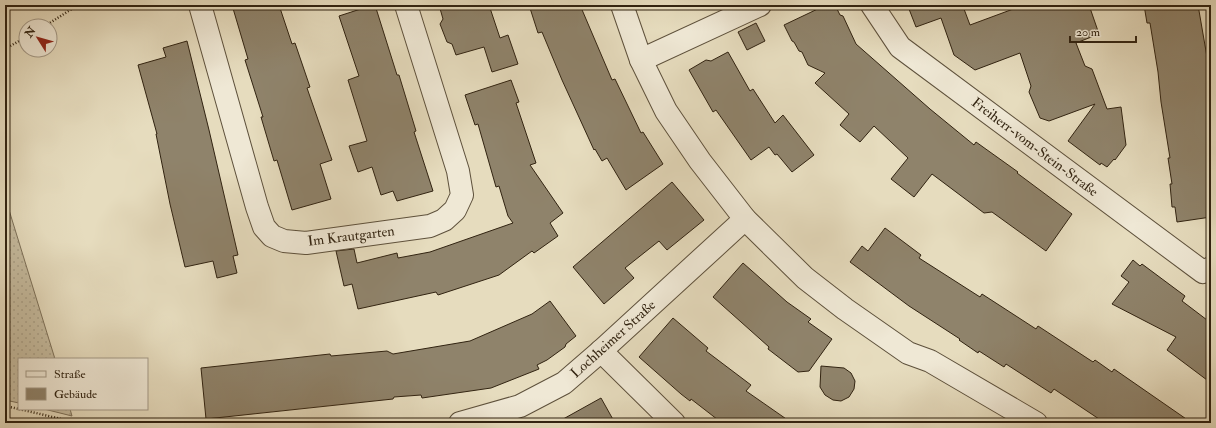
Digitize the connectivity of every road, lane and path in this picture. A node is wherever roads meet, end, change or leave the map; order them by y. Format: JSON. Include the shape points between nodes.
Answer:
{"nodes":[{"id":1,"x":78,"y":5,"type":"edge"},
{"id":2,"x":200,"y":5,"type":"edge"},
{"id":3,"x":406,"y":5,"type":"edge"},
{"id":4,"x":622,"y":5,"type":"edge"},
{"id":5,"x":760,"y":5,"type":"edge"},
{"id":6,"x":872,"y":5,"type":"edge"},
{"id":7,"x":58,"y":18,"type":"edge"},
{"id":8,"x":18,"y":41,"type":"edge"},
{"id":9,"x":5,"y":48,"type":"edge"},
{"id":10,"x":641,"y":60,"type":"junction"},
{"id":11,"x":745,"y":219,"type":"junction"},
{"id":12,"x":1211,"y":268,"type":"edge"},
{"id":13,"x":601,"y":351,"type":"junction"},
{"id":14,"x":5,"y":406,"type":"edge"},
{"id":15,"x":18,"y":409,"type":"edge"},
{"id":16,"x":23,"y":410,"type":"edge"},
{"id":17,"x":78,"y":423,"type":"edge"},
{"id":18,"x":460,"y":423,"type":"edge"},
{"id":19,"x":674,"y":423,"type":"edge"},
{"id":20,"x":1036,"y":423,"type":"edge"}],
"edges":[{"from":1,"to":7,"type":"path"},
{"from":2,"to":3,"type":"street","name":"Im Krautgarten","via":[[264,227],[272,236],[284,241],[306,243],[430,226],[444,220],[455,210],[462,195],[458,171]]},
{"from":4,"to":10,"type":"street"},
{"from":5,"to":10,"type":"street"},
{"from":6,"to":12,"type":"street","name":"Freiherr-vom-Stein-Straße","via":[[900,47],[1203,272]]},
{"from":8,"to":9,"type":"path"},
{"from":10,"to":11,"type":"street","via":[[666,111],[700,161]]},
{"from":11,"to":13,"type":"street","name":"Lochheimer Straße"},
{"from":11,"to":20,"type":"street","via":[[805,278],[902,349],[930,361]]},
{"from":13,"to":18,"type":"street","name":"Lochheimer Straße","via":[[564,383],[520,406]]},
{"from":13,"to":19,"type":"street"},
{"from":14,"to":15,"type":"path"},
{"from":16,"to":17,"type":"path"}]}
